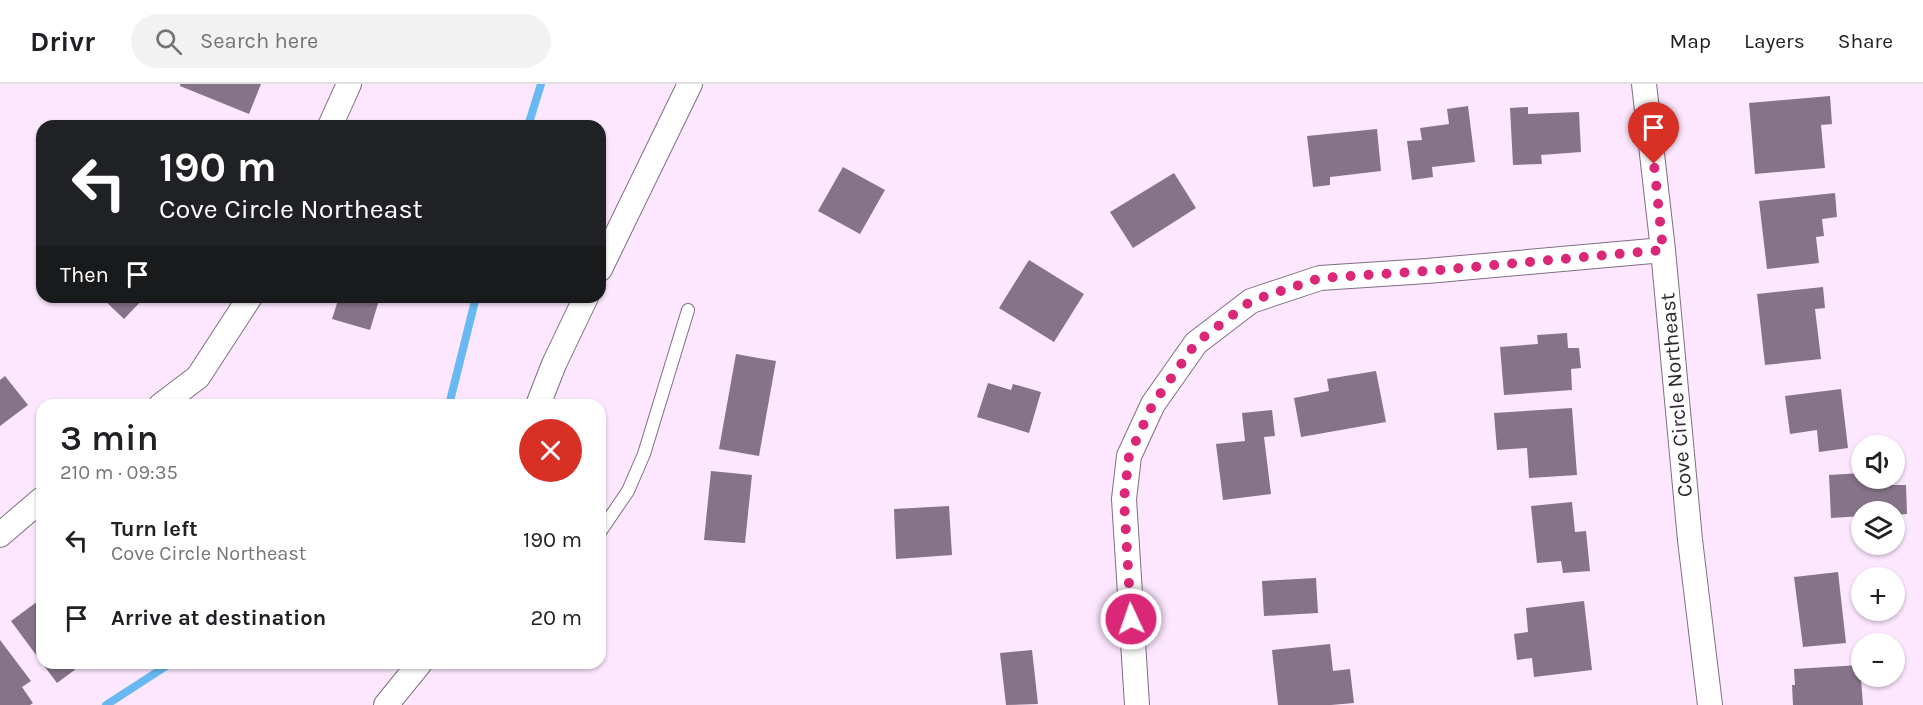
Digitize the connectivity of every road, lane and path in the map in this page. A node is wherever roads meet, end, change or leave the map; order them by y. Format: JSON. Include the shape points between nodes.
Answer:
{"nodes":[{"id":1,"x":349,"y":84,"type":"edge"},
{"id":2,"x":690,"y":84,"type":"edge"},
{"id":3,"x":1644,"y":84,"type":"edge"},
{"id":4,"x":333,"y":120,"type":"edge"},
{"id":5,"x":1663,"y":250,"type":"junction"},
{"id":6,"x":606,"y":257,"type":"edge"},
{"id":7,"x":246,"y":303,"type":"edge"},
{"id":8,"x":583,"y":303,"type":"edge"},
{"id":9,"x":688,"y":310,"type":"dead end"},
{"id":10,"x":169,"y":399,"type":"edge"},
{"id":11,"x":540,"y":399,"type":"edge"},
{"id":12,"x":36,"y":504,"type":"edge"},
{"id":13,"x":606,"y":523,"type":"edge"},
{"id":14,"x":0,"y":535,"type":"edge"},
{"id":15,"x":415,"y":669,"type":"edge"},
{"id":16,"x":386,"y":705,"type":"edge"},
{"id":17,"x":1137,"y":705,"type":"edge"},
{"id":18,"x":1710,"y":705,"type":"edge"}],
"edges":[{"from":1,"to":4,"type":"street"},
{"from":2,"to":6,"type":"street"},
{"from":3,"to":5,"type":"street","name":"Cove Circle Northeast"},
{"from":5,"to":17,"type":"street","via":[[1320,278],[1251,301],[1196,343],[1153,404],[1129,456],[1124,499]]},
{"from":5,"to":18,"type":"street","name":"Cove Circle Northeast"},
{"from":7,"to":10,"type":"street","via":[[198,377]]},
{"from":8,"to":11,"type":"street"},
{"from":9,"to":13,"type":"lane","via":[[644,453],[628,491]]},
{"from":12,"to":14,"type":"street"},
{"from":15,"to":16,"type":"street"}]}
